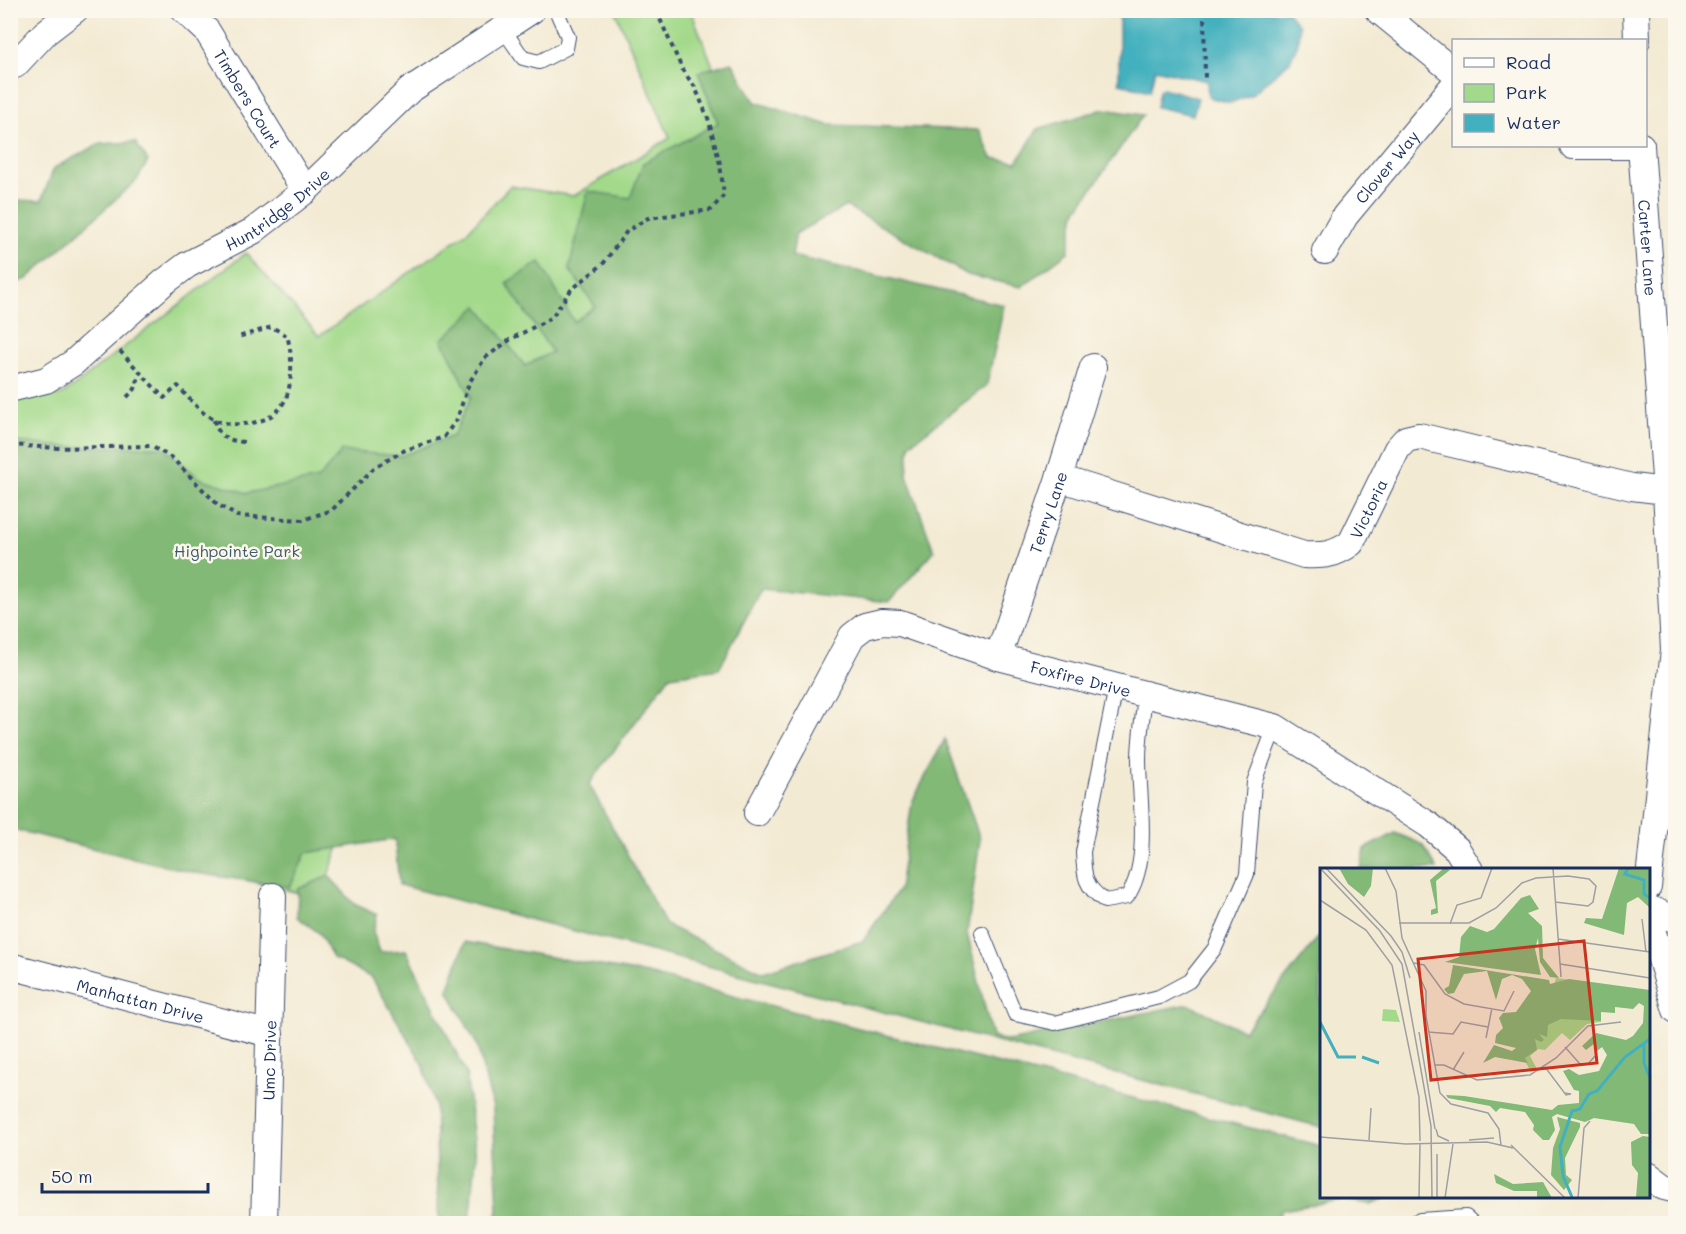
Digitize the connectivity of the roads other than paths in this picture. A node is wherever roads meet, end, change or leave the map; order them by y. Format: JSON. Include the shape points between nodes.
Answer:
{"nodes":[{"id":1,"x":75,"y":10,"type":"edge"},
{"id":2,"x":184,"y":10,"type":"edge"},
{"id":3,"x":556,"y":10,"type":"edge"},
{"id":4,"x":1378,"y":10,"type":"edge"},
{"id":5,"x":1636,"y":10,"type":"edge"},
{"id":6,"x":531,"y":11,"type":"edge"},
{"id":7,"x":503,"y":29,"type":"junction"},
{"id":8,"x":1637,"y":39,"type":"edge"},
{"id":9,"x":15,"y":65,"type":"dead end"},
{"id":10,"x":1452,"y":70,"type":"edge"},
{"id":11,"x":1452,"y":87,"type":"edge"},
{"id":12,"x":1641,"y":147,"type":"edge"},
{"id":13,"x":305,"y":190,"type":"junction"},
{"id":14,"x":1325,"y":251,"type":"dead end"},
{"id":15,"x":1093,"y":367,"type":"dead end"},
{"id":16,"x":10,"y":389,"type":"edge"},
{"id":17,"x":1059,"y":478,"type":"junction"},
{"id":18,"x":1666,"y":491,"type":"junction"},
{"id":19,"x":998,"y":657,"type":"junction"},
{"id":20,"x":1116,"y":687,"type":"junction"},
{"id":21,"x":1145,"y":694,"type":"junction"},
{"id":22,"x":1275,"y":727,"type":"junction"},
{"id":23,"x":757,"y":813,"type":"dead end"},
{"id":24,"x":1469,"y":868,"type":"edge"},
{"id":25,"x":1650,"y":869,"type":"edge"},
{"id":26,"x":273,"y":896,"type":"dead end"},
{"id":27,"x":1676,"y":900,"type":"edge"},
{"id":28,"x":1650,"y":906,"type":"edge"},
{"id":29,"x":1650,"y":908,"type":"edge"},
{"id":30,"x":1676,"y":920,"type":"edge"},
{"id":31,"x":1650,"y":923,"type":"edge"},
{"id":32,"x":982,"y":933,"type":"dead end"},
{"id":33,"x":10,"y":966,"type":"edge"},
{"id":34,"x":1676,"y":1010,"type":"edge"},
{"id":35,"x":270,"y":1034,"type":"junction"},
{"id":36,"x":1650,"y":1176,"type":"edge"},
{"id":37,"x":1676,"y":1190,"type":"edge"},
{"id":38,"x":264,"y":1224,"type":"edge"},
{"id":39,"x":1409,"y":1224,"type":"edge"},
{"id":40,"x":1474,"y":1224,"type":"edge"}],
"edges":[{"from":1,"to":9,"type":"street","via":[[45,33]]},
{"from":2,"to":13,"type":"street","name":"Timbers Court","via":[[207,31]]},
{"from":3,"to":7,"type":"lane","via":[[568,37],[566,48],[538,62],[523,58]]},
{"from":4,"to":10,"type":"street"},
{"from":5,"to":8,"type":"street"},
{"from":6,"to":7,"type":"street","name":"Huntridge Drive"},
{"from":7,"to":13,"type":"street","name":"Huntridge Drive","via":[[410,90]]},
{"from":11,"to":14,"type":"street","name":"Clover Way","via":[[1345,216]]},
{"from":12,"to":18,"type":"street","name":"Carter Lane"},
{"from":13,"to":16,"type":"street","name":"Huntridge Drive","via":[[253,231],[187,265],[74,363],[46,380]]},
{"from":15,"to":17,"type":"street","name":"Terry Lane"},
{"from":17,"to":18,"type":"street","name":"Victoria","via":[[1304,555],[1323,556],[1339,552],[1351,543],[1397,449],[1406,439],[1419,436],[1632,487]]},
{"from":17,"to":19,"type":"street","name":"Terry Lane"},
{"from":18,"to":25,"type":"street","name":"Carter Lane","via":[[1674,650]]},
{"from":19,"to":20,"type":"street","name":"Foxfire Drive"},
{"from":19,"to":23,"type":"street","name":"Foxfire Drive","via":[[900,623],[865,626],[852,636]]},
{"from":20,"to":21,"type":"street","name":"Foxfire Drive"},
{"from":20,"to":21,"type":"lane","via":[[1083,852],[1084,876],[1092,892],[1105,901],[1127,897],[1136,883],[1141,862],[1138,756]]},
{"from":21,"to":22,"type":"street","name":"Foxfire Drive"},
{"from":22,"to":24,"type":"street","name":"Foxfire Drive","via":[[1429,825],[1457,849]]},
{"from":22,"to":32,"type":"lane","via":[[1254,782],[1247,874],[1215,948],[1189,981],[1159,997],[1055,1023],[1015,1014]]},
{"from":26,"to":35,"type":"street","name":"Umc Drive"},
{"from":27,"to":28,"type":"street"},
{"from":29,"to":30,"type":"street"},
{"from":31,"to":34,"type":"street"},
{"from":33,"to":35,"type":"street","name":"Manhattan Drive"},
{"from":35,"to":38,"type":"street","name":"Umc Drive"},
{"from":36,"to":37,"type":"street"},
{"from":39,"to":40,"type":"lane","via":[[1466,1217]]}]}
